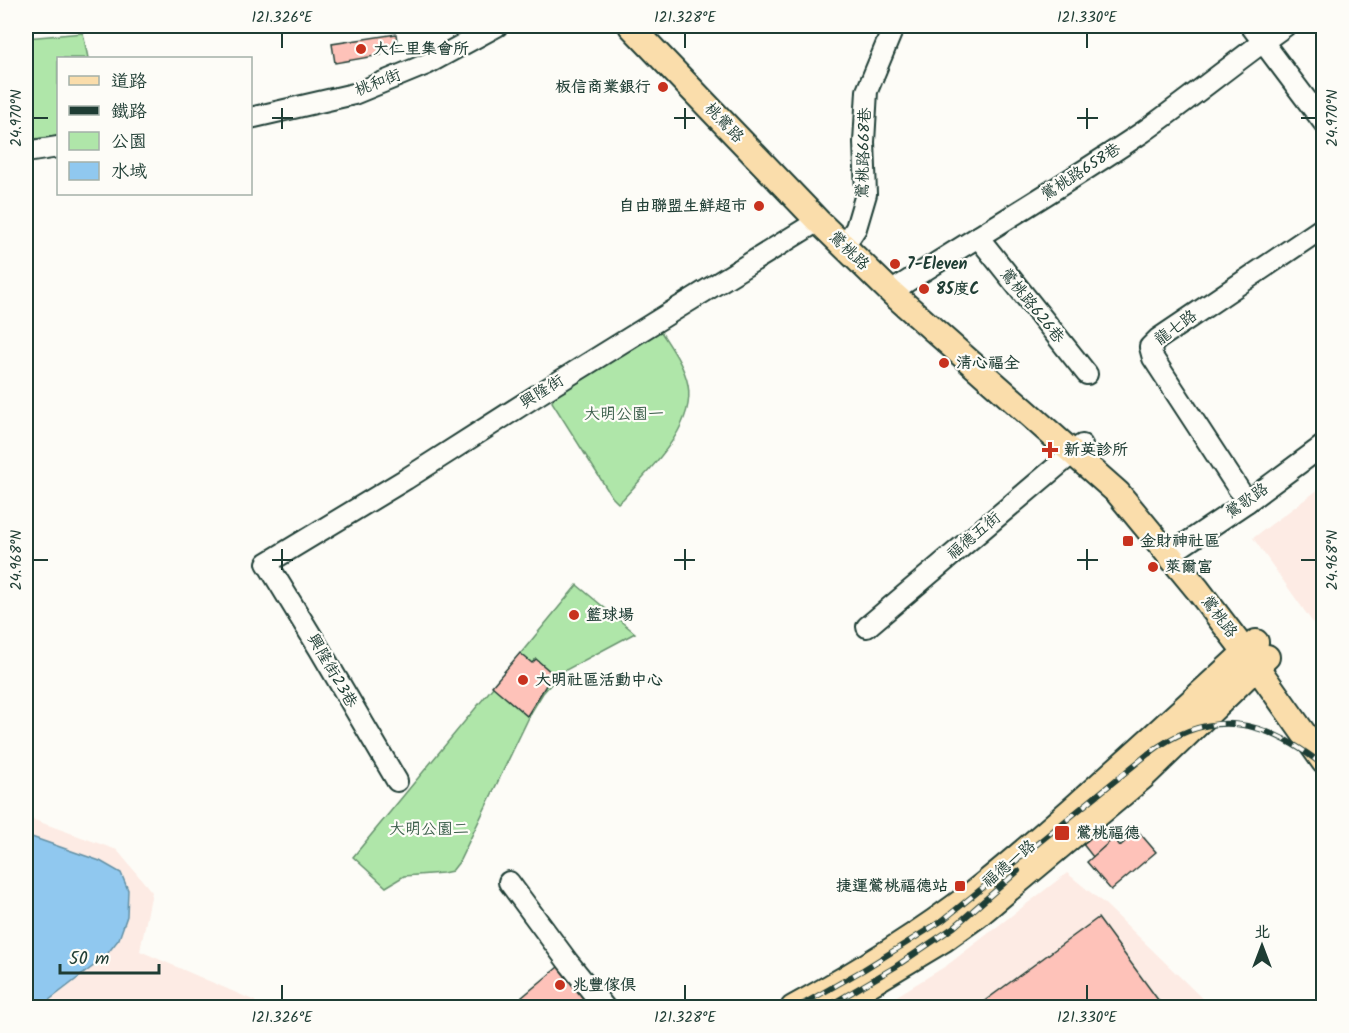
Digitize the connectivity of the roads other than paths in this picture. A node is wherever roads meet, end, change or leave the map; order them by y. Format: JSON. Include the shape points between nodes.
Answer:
{"nodes":[{"id":1,"x":497,"y":26,"type":"edge"},
{"id":2,"x":631,"y":26,"type":"edge"},
{"id":3,"x":894,"y":26,"type":"edge"},
{"id":4,"x":1251,"y":26,"type":"edge"},
{"id":5,"x":1285,"y":26,"type":"edge"},
{"id":6,"x":1263,"y":42,"type":"junction"},
{"id":7,"x":252,"y":118,"type":"edge"},
{"id":8,"x":1323,"y":123,"type":"edge"},
{"id":9,"x":57,"y":147,"type":"edge"},
{"id":10,"x":26,"y":152,"type":"edge"},
{"id":11,"x":818,"y":221,"type":"junction"},
{"id":12,"x":1323,"y":227,"type":"edge"},
{"id":13,"x":978,"y":237,"type":"junction"},
{"id":14,"x":847,"y":241,"type":"junction"},
{"id":15,"x":896,"y":289,"type":"junction"},
{"id":16,"x":1087,"y":374,"type":"dead end"},
{"id":17,"x":1323,"y":445,"type":"edge"},
{"id":18,"x":1077,"y":449,"type":"junction"},
{"id":19,"x":1246,"y":502,"type":"junction"},
{"id":20,"x":1176,"y":550,"type":"junction"},
{"id":21,"x":267,"y":563,"type":"joint"},
{"id":22,"x":867,"y":627,"type":"dead end"},
{"id":23,"x":1256,"y":654,"type":"junction"},
{"id":24,"x":1323,"y":736,"type":"edge"},
{"id":25,"x":1323,"y":762,"type":"edge"},
{"id":26,"x":397,"y":781,"type":"dead end"},
{"id":27,"x":509,"y":882,"type":"dead end"},
{"id":28,"x":605,"y":1008,"type":"edge"},
{"id":29,"x":793,"y":1008,"type":"edge"},
{"id":30,"x":830,"y":1008,"type":"edge"}],
"edges":[{"from":1,"to":7,"type":"street","name":"桃和街","via":[[427,64],[354,94]]},
{"from":2,"to":11,"type":"main road","name":"桃鶯路"},
{"from":3,"to":14,"type":"street","name":"鶯桃路668巷","via":[[867,91],[866,194],[856,228]]},
{"from":4,"to":6,"type":"street"},
{"from":5,"to":6,"type":"street","name":"鶯桃路658巷"},
{"from":6,"to":8,"type":"street"},
{"from":6,"to":13,"type":"street","name":"鶯桃路658巷","via":[[1144,131]]},
{"from":9,"to":10,"type":"street"},
{"from":11,"to":14,"type":"main road","name":"鶯桃路","via":[[840,225]]},
{"from":11,"to":21,"type":"street","name":"興隆街"},
{"from":12,"to":19,"type":"street","name":"龍七路","via":[[1150,347],[1153,358]]},
{"from":13,"to":15,"type":"street","name":"鶯桃路658巷"},
{"from":13,"to":16,"type":"street","name":"鶯桃路626巷"},
{"from":14,"to":15,"type":"main road","name":"鶯桃路"},
{"from":15,"to":18,"type":"main road","name":"鶯桃路"},
{"from":17,"to":19,"type":"street","name":"鶯歌路"},
{"from":18,"to":20,"type":"main road","name":"鶯桃路","via":[[1129,484]]},
{"from":18,"to":22,"type":"street","name":"福德五街"},
{"from":19,"to":20,"type":"street","name":"鶯歌路"},
{"from":20,"to":23,"type":"main road","name":"鶯桃路"},
{"from":21,"to":26,"type":"street","name":"興隆街23巷"},
{"from":23,"to":24,"type":"main road","name":"鶯桃路"},
{"from":23,"to":25,"type":"main road","name":"鶯桃路"},
{"from":23,"to":29,"type":"main road","name":"福德一路","via":[[974,892],[880,956]]},
{"from":23,"to":30,"type":"main road","name":"福德一路","via":[[1144,776],[978,915]]},
{"from":27,"to":28,"type":"street"}]}
